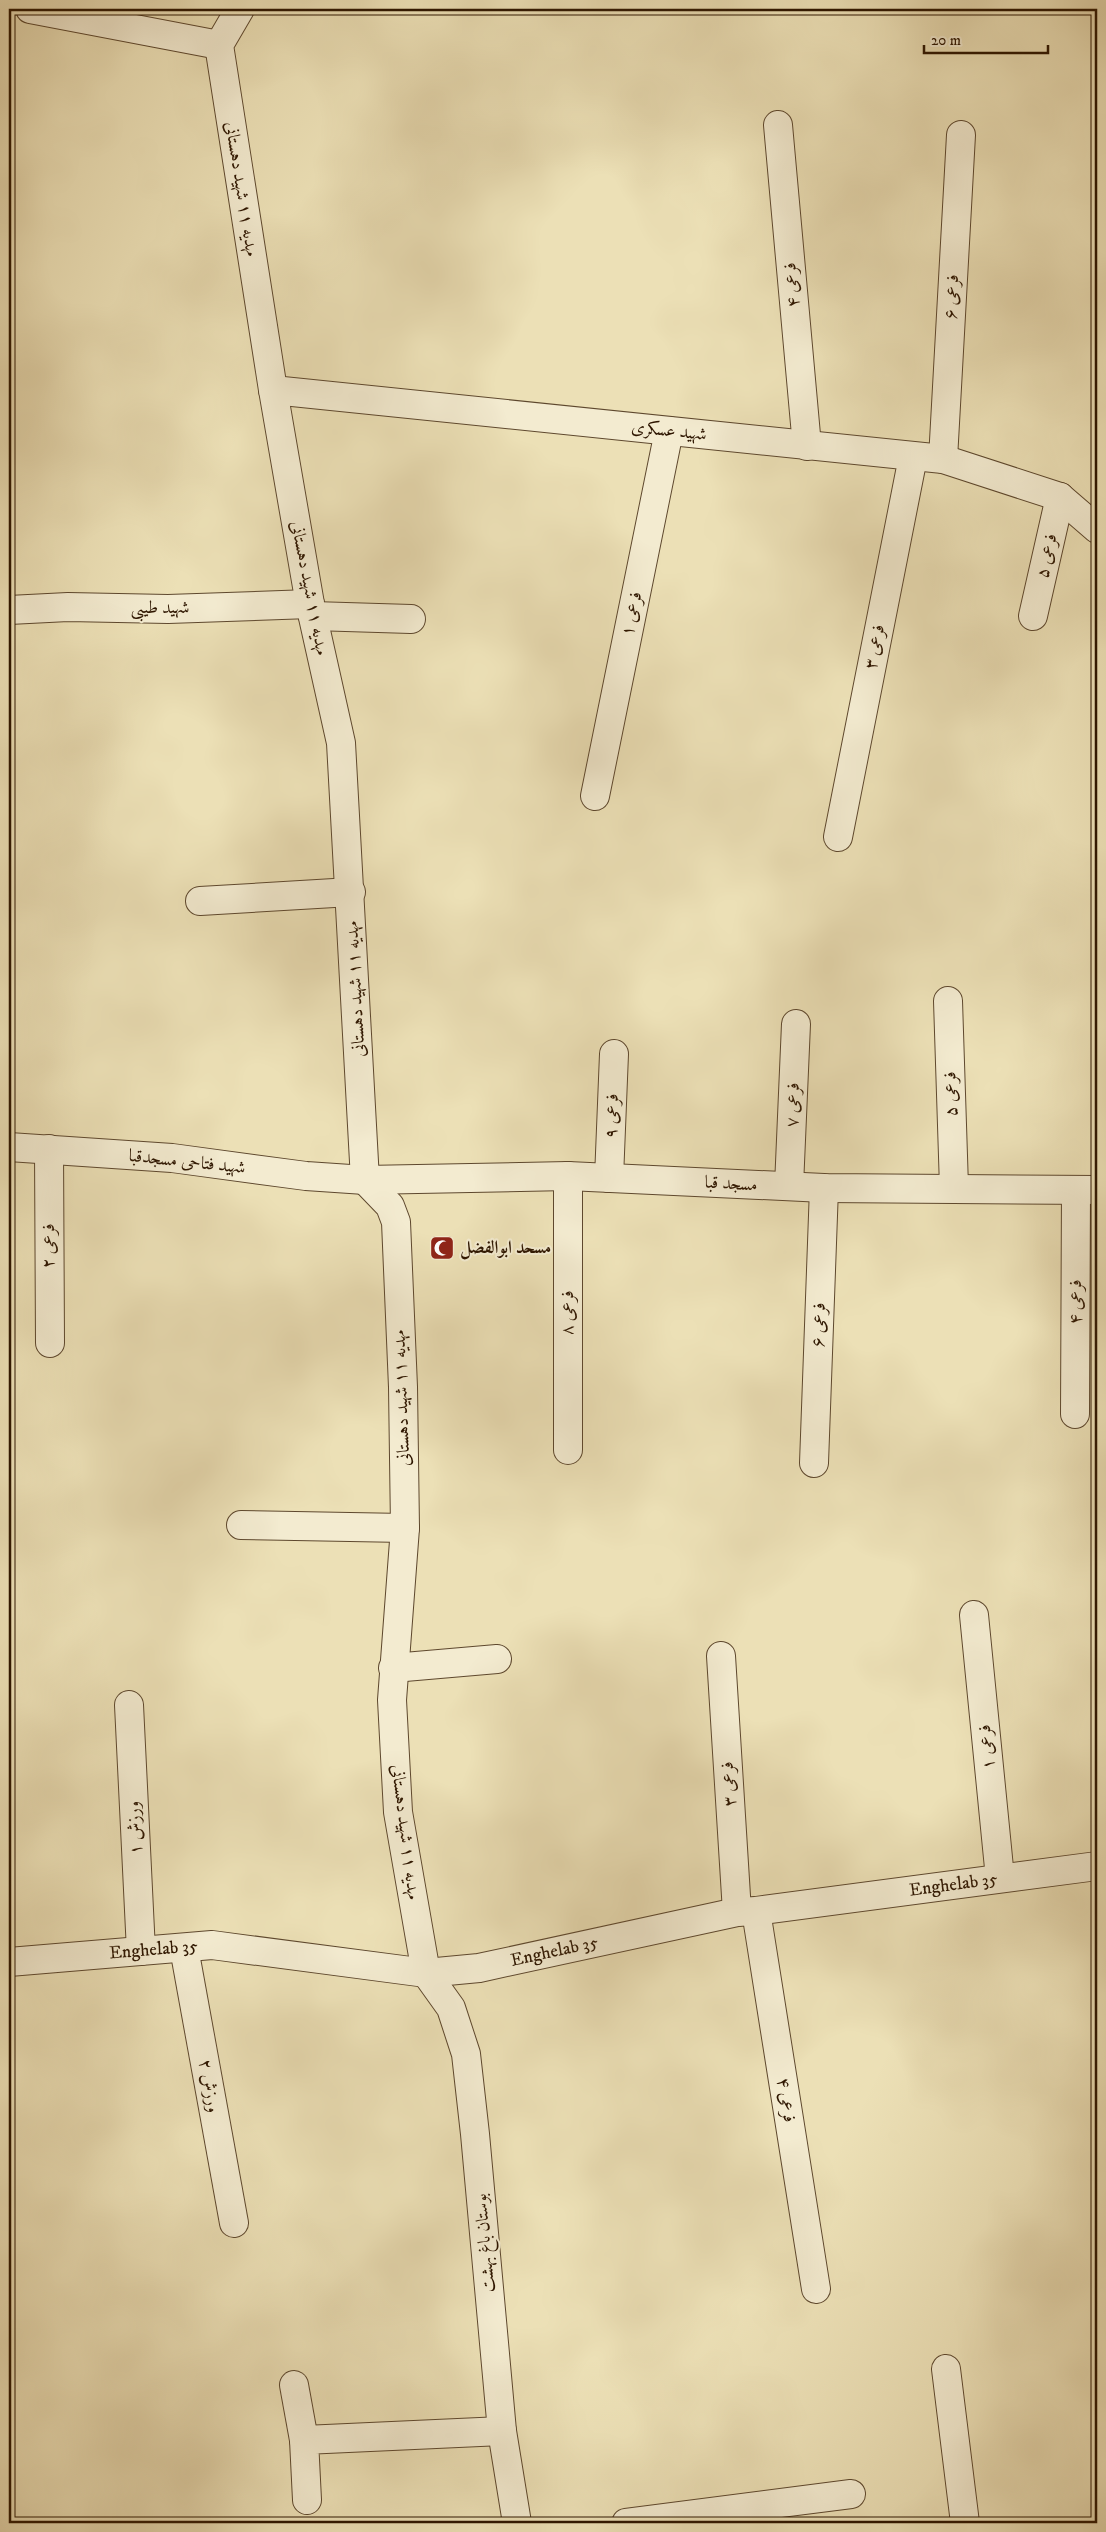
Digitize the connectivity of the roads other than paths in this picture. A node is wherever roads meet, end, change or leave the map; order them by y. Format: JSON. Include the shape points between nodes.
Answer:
{"nodes":[{"id":1,"x":30,"y":9,"type":"edge"},
{"id":2,"x":240,"y":9,"type":"edge"},
{"id":3,"x":218,"y":45,"type":"junction"},
{"id":4,"x":778,"y":125,"type":"dead end"},
{"id":5,"x":961,"y":135,"type":"dead end"},
{"id":6,"x":273,"y":390,"type":"junction"},
{"id":7,"x":669,"y":431,"type":"junction"},
{"id":8,"x":807,"y":446,"type":"junction"},
{"id":9,"x":913,"y":456,"type":"junction"},
{"id":10,"x":943,"y":460,"type":"junction"},
{"id":11,"x":1060,"y":496,"type":"junction"},
{"id":12,"x":1097,"y":529,"type":"edge"},
{"id":13,"x":9,"y":610,"type":"edge"},
{"id":14,"x":312,"y":610,"type":"junction"},
{"id":15,"x":1033,"y":616,"type":"dead end"},
{"id":16,"x":411,"y":619,"type":"dead end"},
{"id":17,"x":594,"y":796,"type":"dead end"},
{"id":18,"x":838,"y":837,"type":"dead end"},
{"id":19,"x":350,"y":892,"type":"junction"},
{"id":20,"x":200,"y":901,"type":"dead end"},
{"id":21,"x":948,"y":1001,"type":"dead end"},
{"id":22,"x":796,"y":1024,"type":"dead end"},
{"id":23,"x":614,"y":1054,"type":"dead end"},
{"id":24,"x":9,"y":1147,"type":"edge"},
{"id":25,"x":49,"y":1149,"type":"junction"},
{"id":26,"x":568,"y":1176,"type":"junction"},
{"id":27,"x":610,"y":1178,"type":"junction"},
{"id":28,"x":365,"y":1180,"type":"junction"},
{"id":29,"x":789,"y":1186,"type":"junction"},
{"id":30,"x":954,"y":1187,"type":"junction"},
{"id":31,"x":824,"y":1188,"type":"junction"},
{"id":32,"x":1087,"y":1190,"type":"edge"},
{"id":33,"x":50,"y":1343,"type":"dead end"},
{"id":34,"x":1075,"y":1414,"type":"dead end"},
{"id":35,"x":568,"y":1450,"type":"dead end"},
{"id":36,"x":814,"y":1463,"type":"dead end"},
{"id":37,"x":241,"y":1525,"type":"dead end"},
{"id":38,"x":405,"y":1528,"type":"junction"},
{"id":39,"x":974,"y":1615,"type":"dead end"},
{"id":40,"x":721,"y":1656,"type":"dead end"},
{"id":41,"x":497,"y":1659,"type":"dead end"},
{"id":42,"x":393,"y":1668,"type":"junction"},
{"id":43,"x":129,"y":1706,"type":"dead end"},
{"id":44,"x":1097,"y":1866,"type":"edge"},
{"id":45,"x":1000,"y":1878,"type":"junction"},
{"id":46,"x":747,"y":1912,"type":"junction"},
{"id":47,"x":184,"y":1948,"type":"junction"},
{"id":48,"x":142,"y":1951,"type":"junction"},
{"id":49,"x":9,"y":1962,"type":"edge"},
{"id":50,"x":426,"y":1973,"type":"junction"},
{"id":51,"x":234,"y":2223,"type":"dead end"},
{"id":52,"x":816,"y":2289,"type":"dead end"},
{"id":53,"x":946,"y":2369,"type":"dead end"},
{"id":54,"x":294,"y":2385,"type":"dead end"},
{"id":55,"x":502,"y":2431,"type":"junction"},
{"id":56,"x":304,"y":2440,"type":"junction"},
{"id":57,"x":850,"y":2494,"type":"dead end"},
{"id":58,"x":307,"y":2500,"type":"dead end"},
{"id":59,"x":516,"y":2523,"type":"edge"},
{"id":60,"x":626,"y":2523,"type":"edge"},
{"id":61,"x":965,"y":2523,"type":"edge"}],
"edges":[{"from":1,"to":3,"type":"street"},
{"from":2,"to":3,"type":"street"},
{"from":3,"to":6,"type":"street","name":"مهدیه ۱۱ شهید دهستانی"},
{"from":4,"to":8,"type":"street","name":"فرعی ۴"},
{"from":5,"to":10,"type":"street","name":"فرعی ۶"},
{"from":6,"to":7,"type":"street","name":"شهید عسکری"},
{"from":6,"to":14,"type":"street","name":"مهدیه ۱۱ شهید دهستانی"},
{"from":7,"to":8,"type":"street","name":"شهید عسکری"},
{"from":7,"to":17,"type":"street","name":"فرعی ۱"},
{"from":8,"to":9,"type":"street","name":"شهید عسکری"},
{"from":9,"to":10,"type":"street","name":"شهید عسکری"},
{"from":9,"to":18,"type":"street","name":"فرعی ۳"},
{"from":10,"to":11,"type":"street","name":"شهید عسکری"},
{"from":11,"to":12,"type":"street"},
{"from":11,"to":15,"type":"street","name":"فرعی ۵"},
{"from":13,"to":14,"type":"street","name":"شهید طیبی","via":[[68,607]]},
{"from":14,"to":16,"type":"street","name":"شهید طیبی"},
{"from":14,"to":19,"type":"street","name":"مهدیه ۱۱ شهید دهستانی","via":[[341,743]]},
{"from":19,"to":20,"type":"street"},
{"from":19,"to":28,"type":"street","name":"مهدیه ۱۱ شهید دهستانی"},
{"from":21,"to":30,"type":"street","name":"فرعی ۵"},
{"from":22,"to":29,"type":"street","name":"فرعی ۷"},
{"from":23,"to":27,"type":"street","name":"فرعی ۹"},
{"from":24,"to":25,"type":"street","name":"شهید فتاحی مسجدقبا"},
{"from":25,"to":28,"type":"street","name":"شهید فتاحی مسجدقبا","via":[[172,1158],[306,1176]]},
{"from":25,"to":33,"type":"street","name":"فرعی ۲"},
{"from":26,"to":27,"type":"street","name":"مسجد قبا"},
{"from":26,"to":28,"type":"street","name":"مسجد قبا"},
{"from":26,"to":35,"type":"street","name":"فرعی ۸"},
{"from":27,"to":29,"type":"street","name":"مسجد قبا"},
{"from":28,"to":38,"type":"street","name":"مهدیه ۱۱ شهید دهستانی","via":[[390,1206],[396,1222]]},
{"from":29,"to":31,"type":"street","name":"مسجد قبا"},
{"from":30,"to":31,"type":"street","name":"مسجد قبا"},
{"from":30,"to":32,"type":"street","name":"مسجد قبا"},
{"from":31,"to":36,"type":"street","name":"فرعی ۶"},
{"from":32,"to":34,"type":"street","name":"فرعی ۴"},
{"from":37,"to":38,"type":"street"},
{"from":38,"to":42,"type":"street","name":"مهدیه ۱۱ شهید دهستانی"},
{"from":39,"to":45,"type":"street","name":"فرعی ۱"},
{"from":40,"to":46,"type":"street","name":"فرعی ۳"},
{"from":41,"to":42,"type":"street"},
{"from":42,"to":50,"type":"street","name":"مهدیه ۱۱ شهید دهستانی","via":[[398,1812]]},
{"from":43,"to":48,"type":"street","name":"ورزش ۱"},
{"from":44,"to":45,"type":"street","name":"Enghelab 35"},
{"from":45,"to":46,"type":"street","name":"Enghelab 35"},
{"from":46,"to":50,"type":"street","name":"Enghelab 35","via":[[479,1968]]},
{"from":46,"to":52,"type":"street","name":"فرعی ۴"},
{"from":47,"to":48,"type":"street","name":"Enghelab 35"},
{"from":47,"to":50,"type":"street","name":"Enghelab 35","via":[[212,1946]]},
{"from":47,"to":51,"type":"street","name":"ورزش ۲"},
{"from":48,"to":49,"type":"street","name":"Enghelab 35"},
{"from":50,"to":55,"type":"street","name":"بوستان باغ بهشت","via":[[451,2008],[466,2054]]},
{"from":53,"to":61,"type":"street"},
{"from":54,"to":56,"type":"street"},
{"from":55,"to":56,"type":"street"},
{"from":55,"to":59,"type":"street","name":"بوستان باغ بهشت"},
{"from":56,"to":58,"type":"street"},
{"from":57,"to":60,"type":"street"}]}
